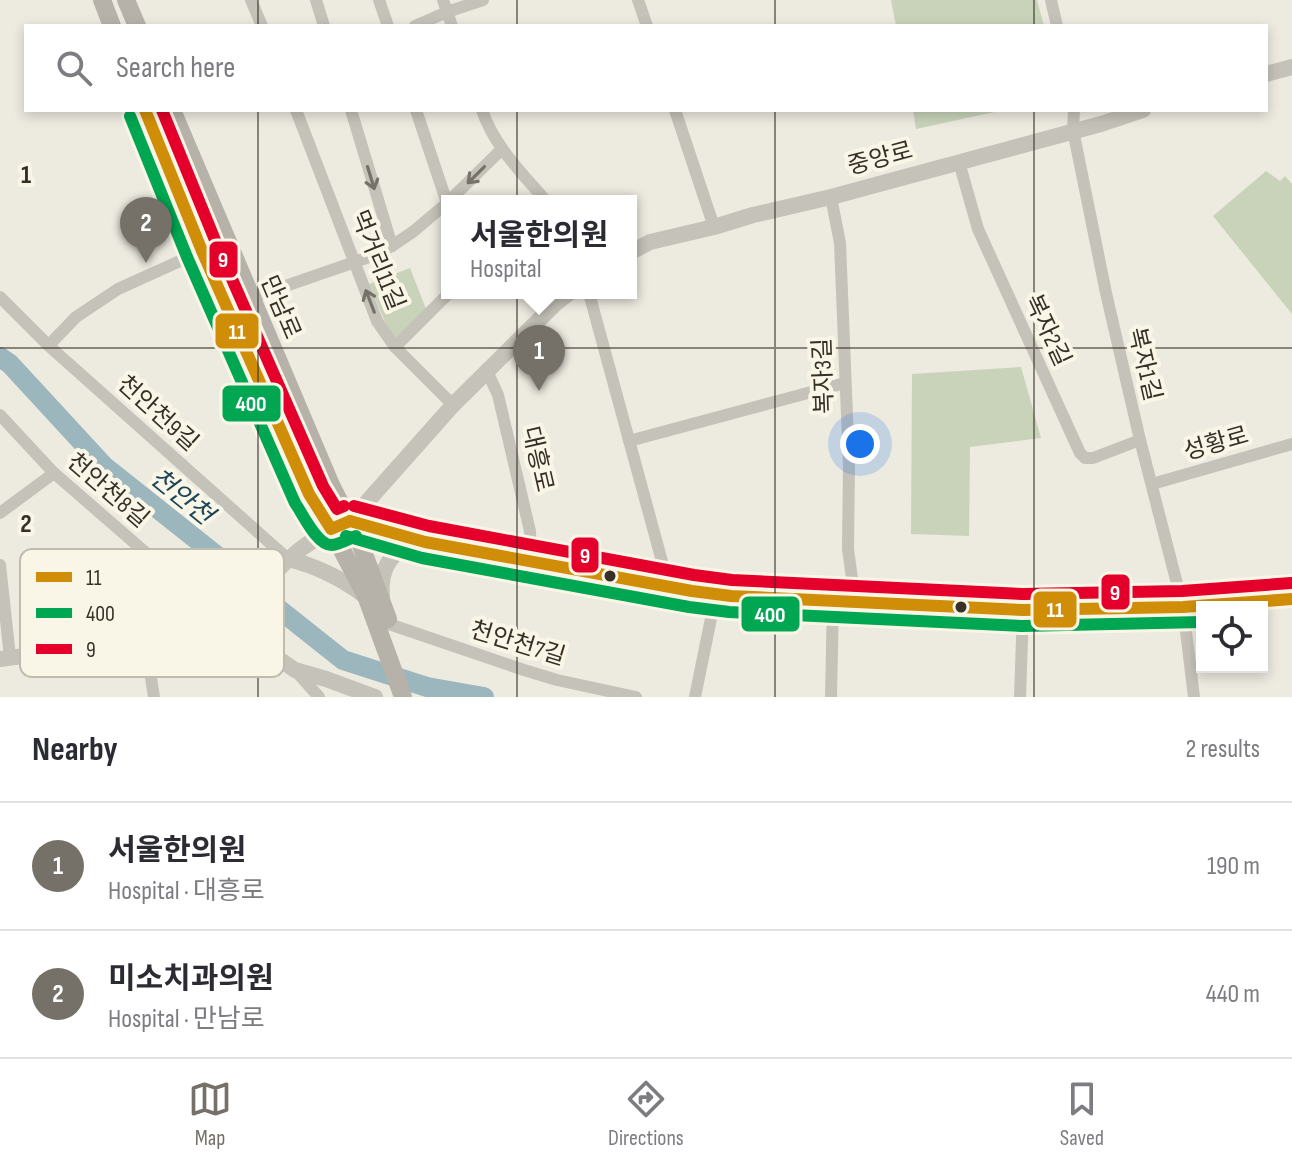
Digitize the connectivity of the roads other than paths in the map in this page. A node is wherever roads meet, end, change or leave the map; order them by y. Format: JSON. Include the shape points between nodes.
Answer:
{"nodes":[{"id":1,"x":102,"y":0,"type":"edge"},
{"id":2,"x":126,"y":0,"type":"edge"},
{"id":3,"x":251,"y":0,"type":"edge"},
{"id":4,"x":316,"y":0,"type":"edge"},
{"id":5,"x":379,"y":0,"type":"edge"},
{"id":6,"x":483,"y":0,"type":"edge"},
{"id":7,"x":638,"y":0,"type":"edge"},
{"id":8,"x":1051,"y":0,"type":"edge"},
{"id":9,"x":445,"y":6,"type":"edge"},
{"id":10,"x":111,"y":24,"type":"edge"},
{"id":11,"x":136,"y":24,"type":"edge"},
{"id":12,"x":261,"y":24,"type":"edge"},
{"id":13,"x":323,"y":24,"type":"edge"},
{"id":14,"x":387,"y":24,"type":"edge"},
{"id":15,"x":418,"y":24,"type":"edge"},
{"id":16,"x":646,"y":24,"type":"edge"},
{"id":17,"x":1057,"y":24,"type":"edge"},
{"id":18,"x":1292,"y":67,"type":"edge"},
{"id":19,"x":1268,"y":73,"type":"edge"},
{"id":20,"x":146,"y":112,"type":"edge"},
{"id":21,"x":173,"y":112,"type":"edge"},
{"id":22,"x":297,"y":112,"type":"edge"},
{"id":23,"x":352,"y":112,"type":"edge"},
{"id":24,"x":417,"y":112,"type":"edge"},
{"id":25,"x":483,"y":112,"type":"edge"},
{"id":26,"x":676,"y":112,"type":"edge"},
{"id":27,"x":1074,"y":112,"type":"edge"},
{"id":28,"x":1137,"y":112,"type":"edge"},
{"id":29,"x":1073,"y":130,"type":"junction"},
{"id":30,"x":502,"y":149,"type":"junction"},
{"id":31,"x":959,"y":162,"type":"junction"},
{"id":32,"x":446,"y":195,"type":"edge"},
{"id":33,"x":455,"y":195,"type":"edge"},
{"id":34,"x":539,"y":195,"type":"edge"},
{"id":35,"x":831,"y":197,"type":"junction"},
{"id":36,"x":441,"y":208,"type":"edge"},
{"id":37,"x":714,"y":227,"type":"junction"},
{"id":38,"x":392,"y":246,"type":"junction"},
{"id":39,"x":637,"y":249,"type":"edge"},
{"id":40,"x":202,"y":251,"type":"junction"},
{"id":41,"x":355,"y":262,"type":"junction"},
{"id":42,"x":0,"y":297,"type":"edge"},
{"id":43,"x":251,"y":298,"type":"junction"},
{"id":44,"x":443,"y":299,"type":"edge"},
{"id":45,"x":561,"y":299,"type":"edge"},
{"id":46,"x":591,"y":299,"type":"edge"},
{"id":47,"x":49,"y":345,"type":"junction"},
{"id":48,"x":395,"y":347,"type":"junction"},
{"id":49,"x":487,"y":371,"type":"junction"},
{"id":50,"x":845,"y":383,"type":"junction"},
{"id":51,"x":453,"y":405,"type":"junction"},
{"id":52,"x":0,"y":415,"type":"edge"},
{"id":53,"x":312,"y":438,"type":"junction"},
{"id":54,"x":1140,"y":440,"type":"junction"},
{"id":55,"x":629,"y":441,"type":"junction"},
{"id":56,"x":1292,"y":444,"type":"edge"},
{"id":57,"x":289,"y":449,"type":"junction"},
{"id":58,"x":54,"y":473,"type":"junction"},
{"id":59,"x":1152,"y":484,"type":"junction"},
{"id":60,"x":0,"y":513,"type":"edge"},
{"id":61,"x":350,"y":521,"type":"junction"},
{"id":62,"x":331,"y":529,"type":"junction"},
{"id":63,"x":425,"y":542,"type":"junction"},
{"id":64,"x":147,"y":549,"type":"edge"},
{"id":65,"x":277,"y":549,"type":"edge"},
{"id":66,"x":284,"y":555,"type":"edge"},
{"id":67,"x":288,"y":559,"type":"junction"},
{"id":68,"x":531,"y":560,"type":"junction"},
{"id":69,"x":284,"y":564,"type":"edge"},
{"id":70,"x":0,"y":565,"type":"edge"},
{"id":71,"x":1,"y":583,"type":"edge"},
{"id":72,"x":669,"y":587,"type":"junction"},
{"id":73,"x":716,"y":594,"type":"junction"},
{"id":74,"x":366,"y":596,"type":"junction"},
{"id":75,"x":1292,"y":599,"type":"edge"},
{"id":76,"x":833,"y":601,"type":"junction"},
{"id":77,"x":855,"y":601,"type":"junction"},
{"id":78,"x":383,"y":606,"type":"junction"},
{"id":79,"x":1183,"y":607,"type":"junction"},
{"id":80,"x":1023,"y":610,"type":"junction"},
{"id":81,"x":386,"y":626,"type":"junction"},
{"id":82,"x":5,"y":658,"type":"edge"},
{"id":83,"x":284,"y":661,"type":"edge"},
{"id":84,"x":295,"y":670,"type":"junction"},
{"id":85,"x":151,"y":677,"type":"edge"},
{"id":86,"x":154,"y":697,"type":"edge"},
{"id":87,"x":319,"y":697,"type":"edge"},
{"id":88,"x":375,"y":697,"type":"edge"},
{"id":89,"x":403,"y":697,"type":"edge"},
{"id":90,"x":415,"y":697,"type":"edge"},
{"id":91,"x":636,"y":697,"type":"edge"},
{"id":92,"x":695,"y":697,"type":"edge"},
{"id":93,"x":831,"y":697,"type":"edge"},
{"id":94,"x":1020,"y":697,"type":"edge"},
{"id":95,"x":1194,"y":697,"type":"edge"}],
"edges":[{"from":1,"to":10,"type":"main road"},
{"from":2,"to":11,"type":"main road"},
{"from":3,"to":12,"type":"street"},
{"from":4,"to":13,"type":"street"},
{"from":5,"to":14,"type":"street"},
{"from":6,"to":9,"type":"street"},
{"from":7,"to":16,"type":"street"},
{"from":8,"to":17,"type":"street"},
{"from":9,"to":15,"type":"street"},
{"from":18,"to":19,"type":"street"},
{"from":20,"to":40,"type":"main road","name":"만남로"},
{"from":21,"to":43,"type":"main road","name":"만남로"},
{"from":22,"to":41,"type":"street","name":"먹거리11길"},
{"from":23,"to":38,"type":"street","one_way":true},
{"from":24,"to":32,"type":"street"},
{"from":25,"to":30,"type":"street"},
{"from":26,"to":37,"type":"street"},
{"from":27,"to":29,"type":"street","name":"복자1길"},
{"from":28,"to":29,"type":"street","name":"중앙로"},
{"from":29,"to":31,"type":"street","name":"중앙로"},
{"from":29,"to":54,"type":"street","name":"복자1길"},
{"from":30,"to":33,"type":"street","one_way":true},
{"from":30,"to":34,"type":"street"},
{"from":31,"to":35,"type":"street","name":"중앙로"},
{"from":31,"to":54,"type":"street","name":"복자2길","via":[[978,229],[1080,453],[1093,458]]},
{"from":35,"to":37,"type":"street","name":"중앙로"},
{"from":35,"to":50,"type":"street","name":"복자3길","via":[[840,243]]},
{"from":36,"to":38,"type":"street"},
{"from":37,"to":39,"type":"street","name":"중앙로"},
{"from":38,"to":41,"type":"street"},
{"from":40,"to":47,"type":"street","via":[[118,289],[76,317]]},
{"from":40,"to":57,"type":"main road","name":"만남로"},
{"from":41,"to":43,"type":"street"},
{"from":48,"to":41,"type":"street","name":"먹거리11길","one_way":true,"via":[[377,321]]},
{"from":42,"to":47,"type":"street","name":"천안천9길"},
{"from":43,"to":53,"type":"main road","name":"만남로"},
{"from":44,"to":48,"type":"street"},
{"from":45,"to":49,"type":"street"},
{"from":46,"to":55,"type":"street"},
{"from":47,"to":65,"type":"street","name":"천안천9길"},
{"from":48,"to":51,"type":"street","name":"먹거리11길"},
{"from":49,"to":51,"type":"street"},
{"from":49,"to":68,"type":"street","name":"대흥로","via":[[498,395],[530,531]]},
{"from":50,"to":55,"type":"street"},
{"from":50,"to":77,"type":"street","name":"복자3길","via":[[848,549]]},
{"from":51,"to":61,"type":"street"},
{"from":52,"to":58,"type":"street","name":"천안천8길"},
{"from":53,"to":57,"type":"main road","via":[[306,456]]},
{"from":53,"to":61,"type":"main road","name":"만남로"},
{"from":54,"to":59,"type":"street","name":"복자1길"},
{"from":55,"to":72,"type":"street"},
{"from":56,"to":59,"type":"street","name":"성황로"},
{"from":57,"to":62,"type":"main road","name":"만남로"},
{"from":58,"to":60,"type":"street"},
{"from":58,"to":64,"type":"street","name":"천안천8길"},
{"from":59,"to":79,"type":"street","name":"복자1길"},
{"from":61,"to":62,"type":"street"},
{"from":61,"to":63,"type":"street"},
{"from":61,"to":78,"type":"main road","name":"만남로"},
{"from":62,"to":67,"type":"street"},
{"from":62,"to":74,"type":"main road","name":"만남로"},
{"from":63,"to":68,"type":"street"},
{"from":63,"to":78,"type":"street","via":[[403,547],[388,562],[382,572]]},
{"from":66,"to":67,"type":"street","name":"천안천9길"},
{"from":67,"to":69,"type":"street"},
{"from":67,"to":74,"type":"street","via":[[312,565]]},
{"from":68,"to":72,"type":"street"},
{"from":70,"to":71,"type":"street"},
{"from":71,"to":82,"type":"street"},
{"from":72,"to":73,"type":"street"},
{"from":73,"to":76,"type":"street"},
{"from":73,"to":92,"type":"street"},
{"from":74,"to":81,"type":"main road","name":"만남로"},
{"from":75,"to":79,"type":"street"},
{"from":76,"to":77,"type":"street"},
{"from":76,"to":93,"type":"street"},
{"from":77,"to":80,"type":"street"},
{"from":78,"to":81,"type":"main road","name":"만남로"},
{"from":79,"to":80,"type":"street"},
{"from":79,"to":95,"type":"street","name":"복자1길"},
{"from":80,"to":94,"type":"street"},
{"from":81,"to":89,"type":"main road"},
{"from":81,"to":90,"type":"main road"},
{"from":81,"to":91,"type":"street","name":"천안천7길","via":[[557,680]]},
{"from":83,"to":84,"type":"street"},
{"from":84,"to":87,"type":"street"},
{"from":84,"to":88,"type":"street"},
{"from":85,"to":86,"type":"street"}]}
